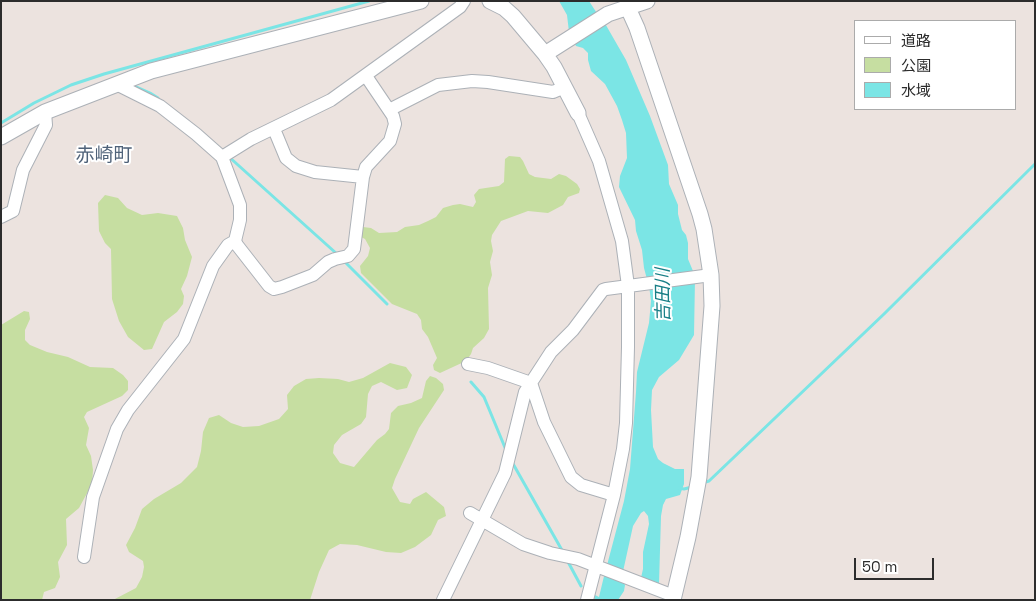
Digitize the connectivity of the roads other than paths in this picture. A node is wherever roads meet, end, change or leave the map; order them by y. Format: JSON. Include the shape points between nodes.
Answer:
{"nodes":[{"id":1,"x":420,"y":1,"type":"edge"},
{"id":2,"x":464,"y":1,"type":"edge"},
{"id":3,"x":490,"y":1,"type":"edge"},
{"id":4,"x":647,"y":1,"type":"edge"},
{"id":5,"x":628,"y":8,"type":"junction"},
{"id":6,"x":548,"y":51,"type":"junction"},
{"id":7,"x":366,"y":76,"type":"junction"},
{"id":8,"x":116,"y":84,"type":"junction"},
{"id":9,"x":565,"y":87,"type":"junction"},
{"id":10,"x":389,"y":110,"type":"junction"},
{"id":11,"x":45,"y":112,"type":"junction"},
{"id":12,"x":578,"y":113,"type":"joint"},
{"id":13,"x":274,"y":129,"type":"junction"},
{"id":14,"x":1,"y":137,"type":"edge"},
{"id":15,"x":227,"y":154,"type":"junction"},
{"id":16,"x":363,"y":177,"type":"junction"},
{"id":17,"x":1,"y":217,"type":"edge"},
{"id":18,"x":235,"y":241,"type":"junction"},
{"id":19,"x":707,"y":276,"type":"junction"},
{"id":20,"x":630,"y":286,"type":"junction"},
{"id":21,"x":468,"y":364,"type":"dead end"},
{"id":22,"x":531,"y":383,"type":"junction"},
{"id":23,"x":614,"y":495,"type":"junction"},
{"id":24,"x":470,"y":513,"type":"dead end"},
{"id":25,"x":483,"y":520,"type":"junction"},
{"id":26,"x":84,"y":557,"type":"dead end"},
{"id":27,"x":598,"y":568,"type":"junction"},
{"id":28,"x":671,"y":596,"type":"edge"},
{"id":29,"x":443,"y":600,"type":"edge"},
{"id":30,"x":587,"y":600,"type":"edge"}],
"edges":[{"from":1,"to":8,"type":"street","via":[[151,71]]},
{"from":2,"to":7,"type":"street"},
{"from":3,"to":6,"type":"street","via":[[504,8]]},
{"from":4,"to":5,"type":"street"},
{"from":5,"to":6,"type":"street","via":[[608,14]]},
{"from":5,"to":19,"type":"street","via":[[700,214]]},
{"from":6,"to":9,"type":"street"},
{"from":7,"to":10,"type":"street"},
{"from":7,"to":13,"type":"street","via":[[331,100]]},
{"from":8,"to":11,"type":"street"},
{"from":8,"to":15,"type":"street","via":[[160,106]]},
{"from":9,"to":10,"type":"street","via":[[553,92],[472,81],[438,86]]},
{"from":9,"to":12,"type":"street"},
{"from":10,"to":16,"type":"street","via":[[395,121],[392,135],[366,167]]},
{"from":11,"to":14,"type":"street"},
{"from":11,"to":17,"type":"street","via":[[46,125],[23,170],[13,211]]},
{"from":12,"to":20,"type":"street","via":[[598,162],[622,241]]},
{"from":13,"to":15,"type":"street"},
{"from":13,"to":16,"type":"street","via":[[286,158],[296,166],[315,172]]},
{"from":15,"to":18,"type":"street","via":[[240,205]]},
{"from":16,"to":18,"type":"street","via":[[354,249],[328,262],[313,275],[274,289]]},
{"from":18,"to":26,"type":"street","via":[[228,245],[213,266],[184,340],[128,410],[117,429],[93,497]]},
{"from":19,"to":20,"type":"street"},
{"from":19,"to":28,"type":"street","via":[[712,306],[699,476],[688,537]]},
{"from":20,"to":22,"type":"street","via":[[603,290],[573,330],[551,352]]},
{"from":20,"to":23,"type":"street","via":[[626,422]]},
{"from":21,"to":22,"type":"street"},
{"from":22,"to":23,"type":"street","via":[[571,477],[581,485]]},
{"from":22,"to":25,"type":"street","via":[[525,392],[505,473]]},
{"from":23,"to":27,"type":"street"},
{"from":24,"to":25,"type":"street"},
{"from":25,"to":27,"type":"street","via":[[523,544]]},
{"from":25,"to":29,"type":"street"},
{"from":27,"to":28,"type":"street"},
{"from":27,"to":30,"type":"street"}]}
